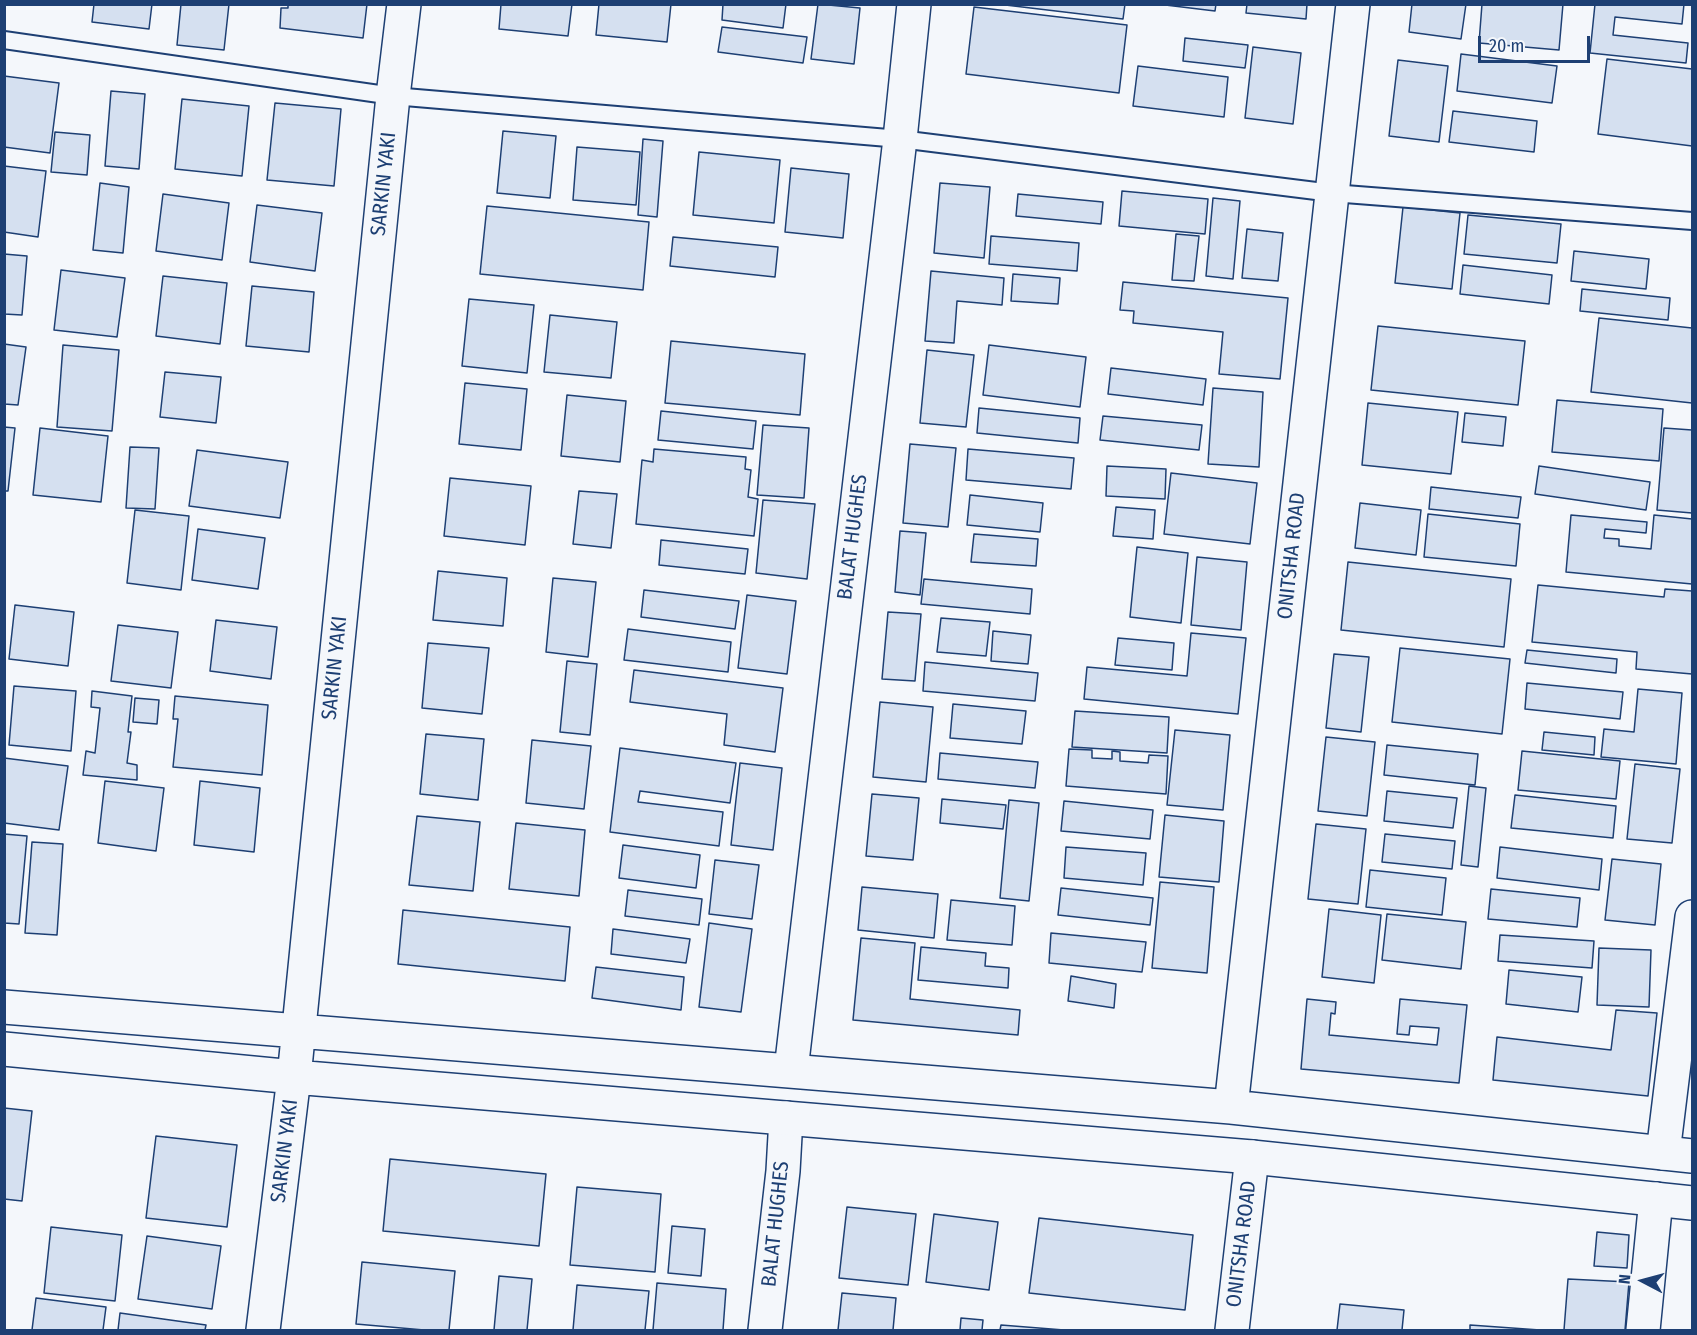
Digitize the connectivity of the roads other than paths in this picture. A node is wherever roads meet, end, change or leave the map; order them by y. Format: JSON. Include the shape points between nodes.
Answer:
{"nodes":[{"id":1,"x":404,"y":4,"type":"edge"},
{"id":2,"x":914,"y":4,"type":"edge"},
{"id":3,"x":1353,"y":4,"type":"edge"},
{"id":4,"x":4,"y":40,"type":"edge"},
{"id":5,"x":393,"y":96,"type":"junction"},
{"id":6,"x":900,"y":139,"type":"junction"},
{"id":7,"x":1332,"y":192,"type":"junction"},
{"id":8,"x":1692,"y":221,"type":"edge"},
{"id":9,"x":1692,"y":917,"type":"edge"},
{"id":10,"x":4,"y":1007,"type":"edge"},
{"id":11,"x":298,"y":1030,"type":"junction"},
{"id":12,"x":4,"y":1049,"type":"edge"},
{"id":13,"x":791,"y":1070,"type":"junction"},
{"id":14,"x":294,"y":1077,"type":"junction"},
{"id":15,"x":1231,"y":1107,"type":"junction"},
{"id":16,"x":786,"y":1118,"type":"junction"},
{"id":17,"x":1678,"y":1154,"type":"edge"},
{"id":18,"x":1252,"y":1157,"type":"junction"},
{"id":19,"x":1656,"y":1199,"type":"junction"},
{"id":20,"x":1692,"y":1203,"type":"edge"},
{"id":21,"x":263,"y":1330,"type":"edge"},
{"id":22,"x":765,"y":1330,"type":"edge"},
{"id":23,"x":1232,"y":1330,"type":"edge"},
{"id":24,"x":1643,"y":1330,"type":"edge"}],
"edges":[{"from":1,"to":5,"type":"street","name":"SARKIN YAKI"},
{"from":2,"to":6,"type":"street","name":"BALAT HUGHES"},
{"from":3,"to":7,"type":"street","name":"ONITSHA ROAD"},
{"from":4,"to":5,"type":"lane"},
{"from":5,"to":6,"type":"lane"},
{"from":5,"to":11,"type":"street","name":"SARKIN YAKI"},
{"from":6,"to":7,"type":"lane"},
{"from":6,"to":13,"type":"street","name":"BALAT HUGHES"},
{"from":7,"to":8,"type":"lane"},
{"from":7,"to":15,"type":"street","name":"ONITSHA ROAD"},
{"from":9,"to":17,"type":"street"},
{"from":10,"to":11,"type":"street"},
{"from":11,"to":13,"type":"street"},
{"from":11,"to":14,"type":"street","name":"SARKIN YAKI"},
{"from":12,"to":14,"type":"street"},
{"from":13,"to":15,"type":"street"},
{"from":14,"to":16,"type":"street"},
{"from":14,"to":21,"type":"street","name":"SARKIN YAKI"},
{"from":15,"to":17,"type":"street"},
{"from":16,"to":18,"type":"street"},
{"from":16,"to":22,"type":"street","name":"BALAT HUGHES"},
{"from":18,"to":19,"type":"street"},
{"from":18,"to":23,"type":"street","name":"ONITSHA ROAD"},
{"from":19,"to":20,"type":"street"},
{"from":19,"to":24,"type":"street"}]}
